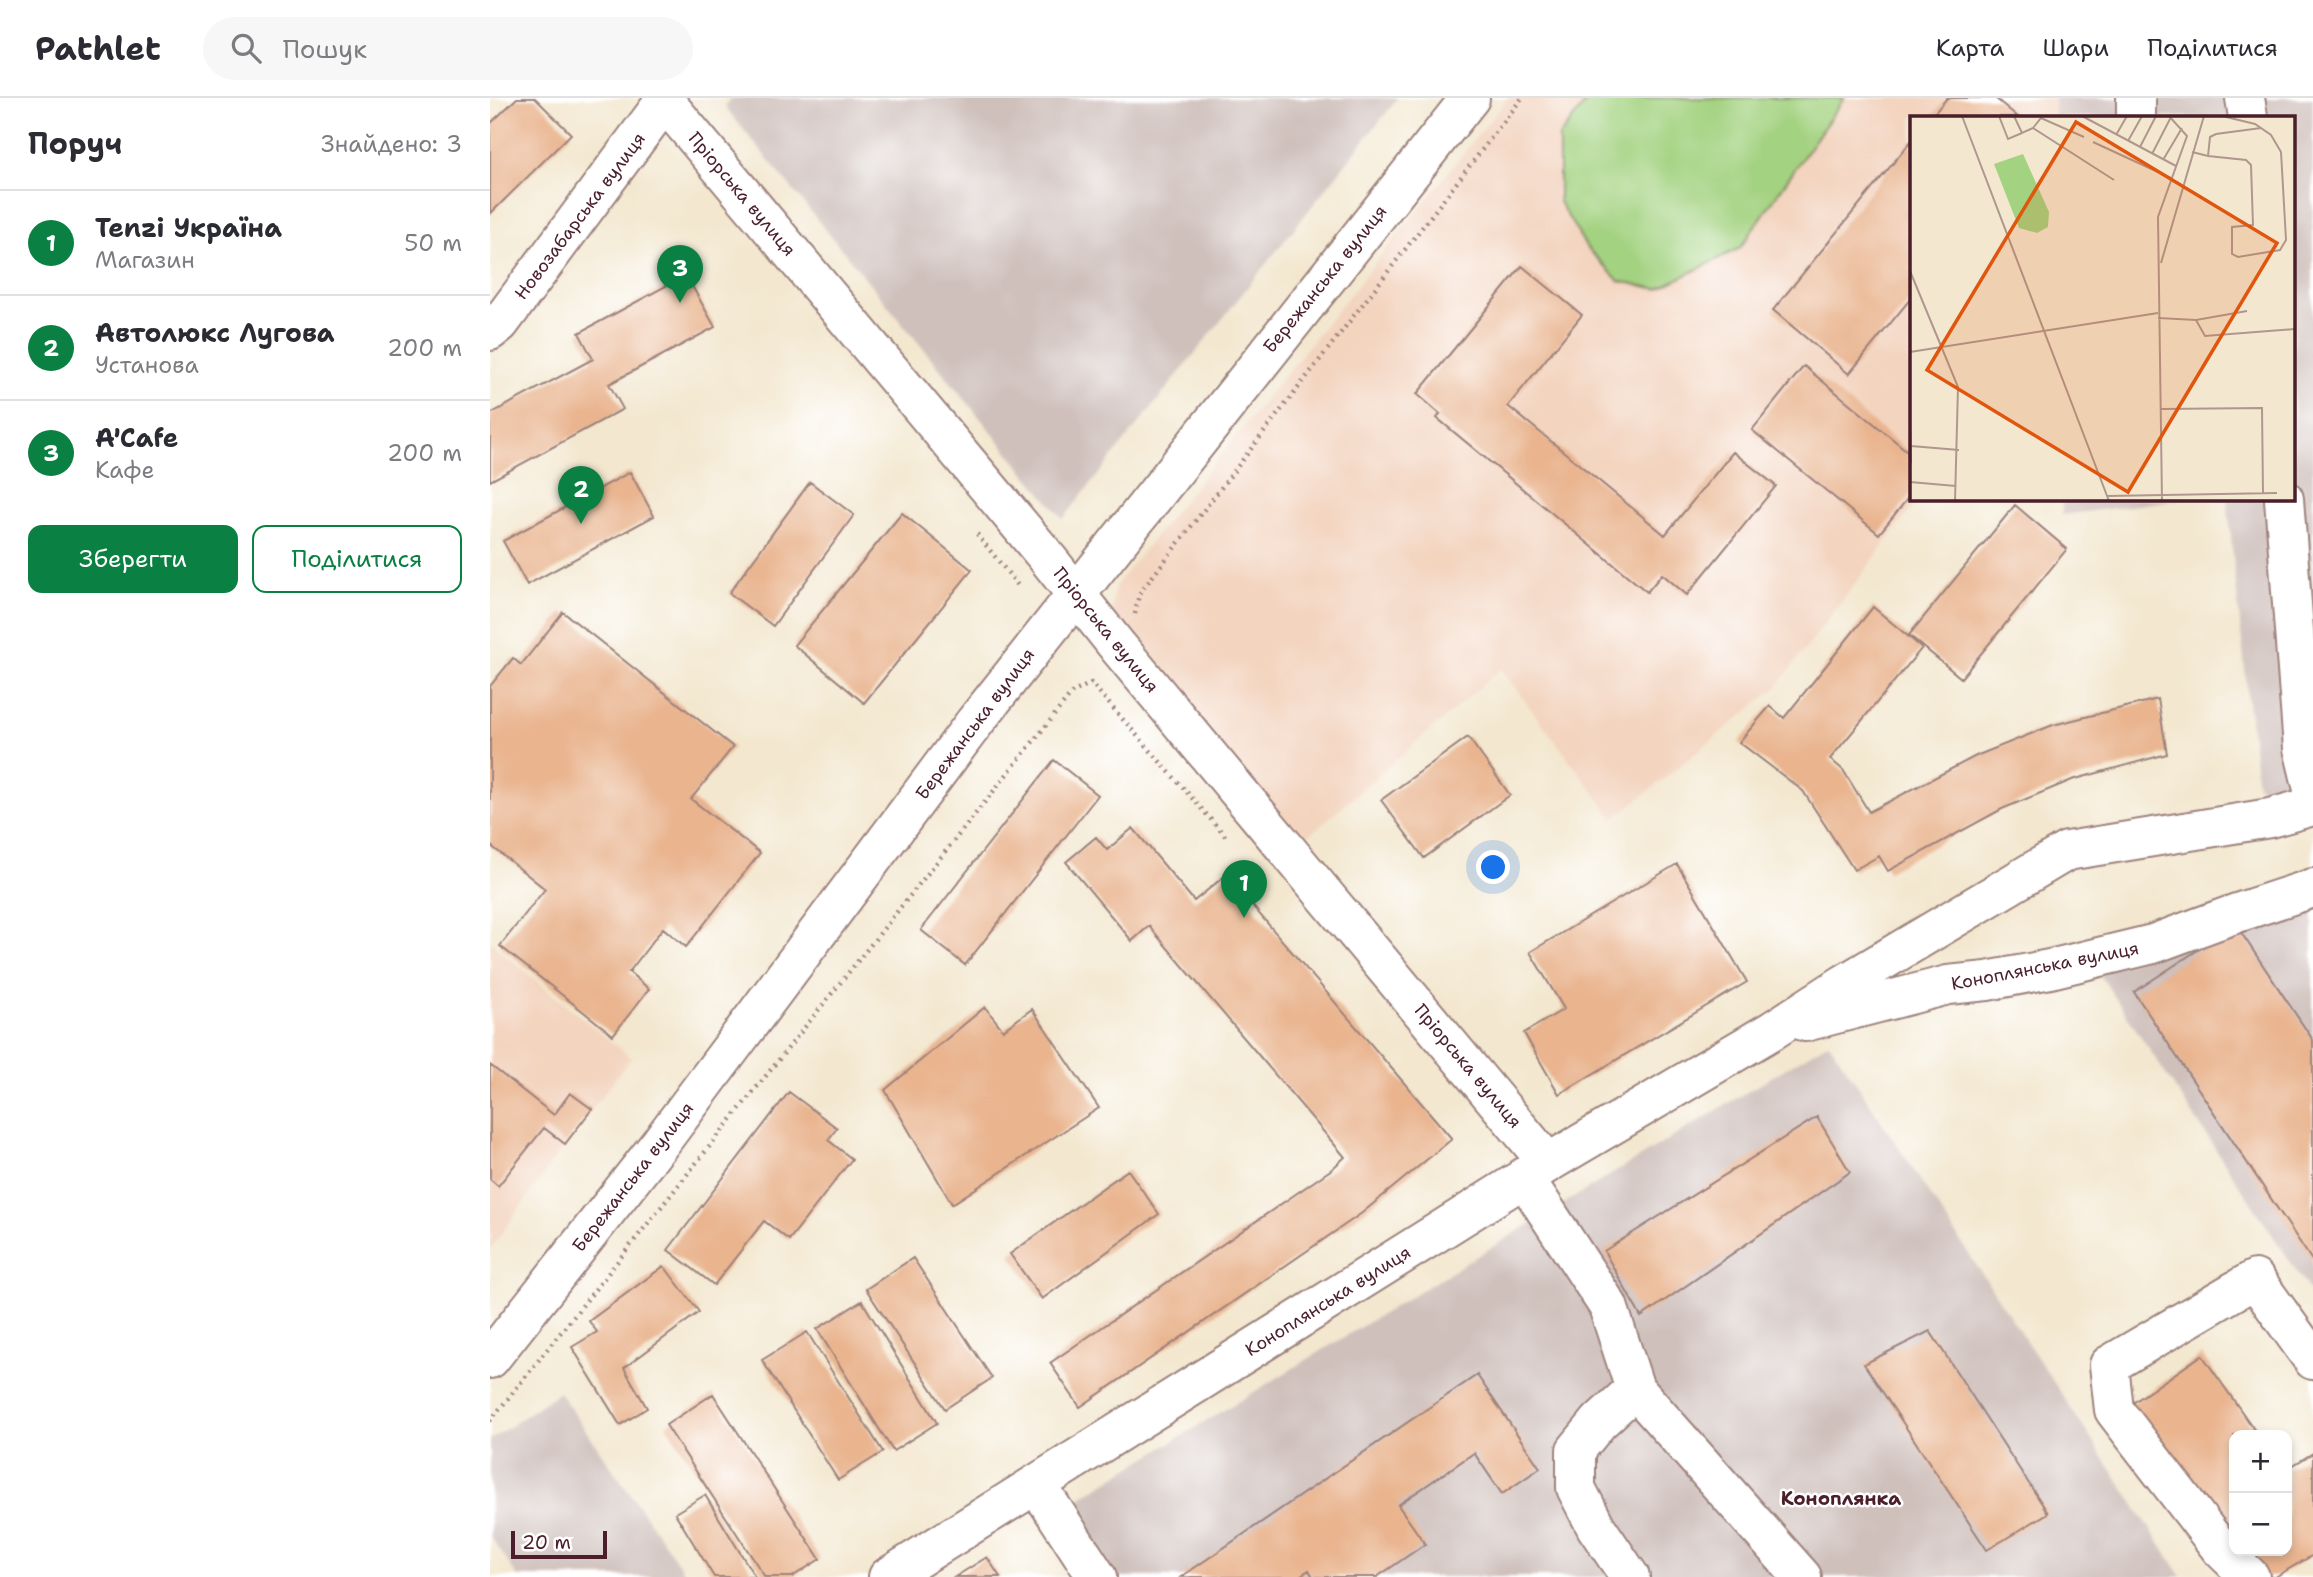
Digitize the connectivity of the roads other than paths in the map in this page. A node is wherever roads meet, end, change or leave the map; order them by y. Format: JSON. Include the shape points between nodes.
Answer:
{"nodes":[{"id":1,"x":1470,"y":98,"type":"edge"},
{"id":2,"x":2136,"y":98,"type":"edge"},
{"id":3,"x":2245,"y":98,"type":"edge"},
{"id":4,"x":665,"y":99,"type":"edge"},
{"id":5,"x":2136,"y":116,"type":"edge"},
{"id":6,"x":2248,"y":116,"type":"edge"},
{"id":7,"x":490,"y":331,"type":"edge"},
{"id":8,"x":2284,"y":500,"type":"edge"},
{"id":9,"x":1076,"y":592,"type":"junction"},
{"id":10,"x":2313,"y":789,"type":"edge"},
{"id":11,"x":2313,"y":806,"type":"edge"},
{"id":12,"x":2313,"y":888,"type":"edge"},
{"id":13,"x":1773,"y":1030,"type":"junction"},
{"id":14,"x":1536,"y":1170,"type":"junction"},
{"id":15,"x":490,"y":1359,"type":"edge"},
{"id":16,"x":2313,"y":1360,"type":"edge"},
{"id":17,"x":1635,"y":1389,"type":"junction"},
{"id":18,"x":1037,"y":1485,"type":"junction"},
{"id":19,"x":888,"y":1577,"type":"edge"},
{"id":20,"x":1097,"y":1577,"type":"edge"},
{"id":21,"x":1630,"y":1577,"type":"edge"},
{"id":22,"x":1802,"y":1577,"type":"edge"},
{"id":23,"x":2250,"y":1577,"type":"edge"}],
"edges":[{"from":1,"to":9,"type":"street","name":"Бережанська вулиця"},
{"from":2,"to":5,"type":"street"},
{"from":3,"to":6,"type":"street"},
{"from":4,"to":7,"type":"street","name":"Новозабарська вулиця"},
{"from":4,"to":9,"type":"street","name":"Пріорська вулиця"},
{"from":8,"to":10,"type":"street","via":[[2303,748]]},
{"from":9,"to":14,"type":"street","name":"Пріорська вулиця"},
{"from":9,"to":15,"type":"street","name":"Бережанська вулиця","via":[[661,1142]]},
{"from":11,"to":13,"type":"street","name":"Коноплянська вулиця","via":[[2270,818],[2067,850]]},
{"from":12,"to":13,"type":"street","name":"Коноплянська вулиця","via":[[2153,944],[2050,969],[1948,985]]},
{"from":13,"to":14,"type":"street","name":"Коноплянська вулиця"},
{"from":14,"to":17,"type":"street","name":"Пріорська вулиця","via":[[1608,1306]]},
{"from":14,"to":18,"type":"street","name":"Коноплянська вулиця"},
{"from":16,"to":23,"type":"street","via":[[2255,1279],[2109,1365],[2114,1410],[2220,1548]]},
{"from":17,"to":21,"type":"street","via":[[1576,1450],[1576,1488]]},
{"from":17,"to":22,"type":"street"},
{"from":18,"to":19,"type":"street","name":"Коноплянська вулиця"},
{"from":18,"to":20,"type":"street"}]}
